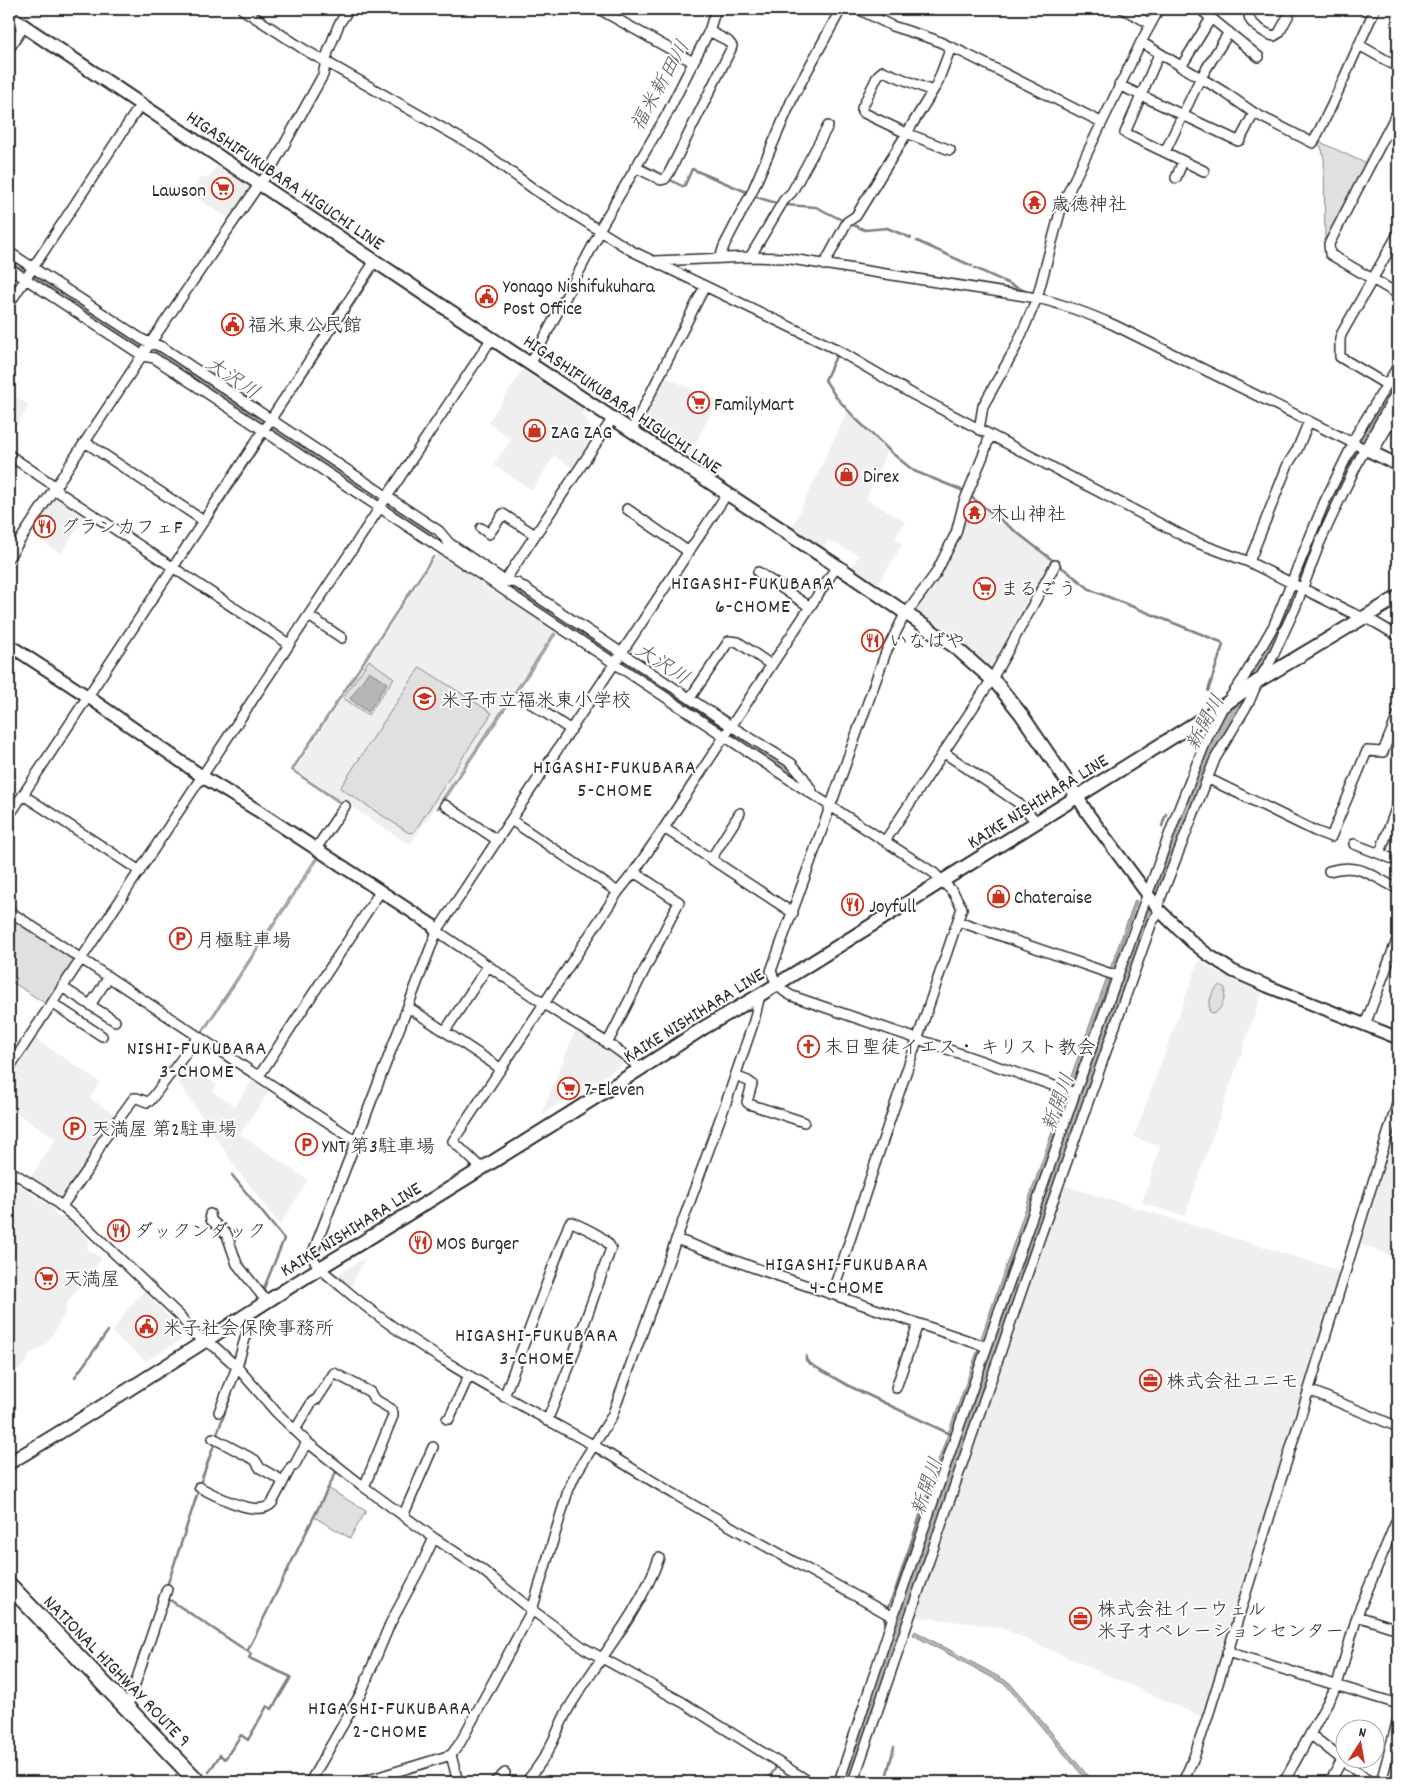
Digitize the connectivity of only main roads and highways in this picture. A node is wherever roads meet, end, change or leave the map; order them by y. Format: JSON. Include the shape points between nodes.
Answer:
{"nodes":[{"id":1,"x":9,"y":16,"type":"edge"},
{"id":2,"x":1398,"y":597,"type":"edge"},
{"id":3,"x":1077,"y":796,"type":"junction"},
{"id":4,"x":9,"y":1463,"type":"edge"},
{"id":5,"x":9,"y":1585,"type":"edge"},
{"id":6,"x":198,"y":1782,"type":"edge"}],
"edges":[{"from":1,"to":3,"type":"main road","name":"HIGASHIFUKUBARA HIGUCHI LINE","via":[[955,647],[992,679],[1021,714]]},
{"from":2,"to":3,"type":"main road","name":"KAIKE NISHIHARA LINE"},
{"from":3,"to":4,"type":"main road","name":"KAIKE NISHIHARA LINE"},
{"from":5,"to":6,"type":"highway","name":"NATIONAL HIGHWAY ROUTE 9"}]}
